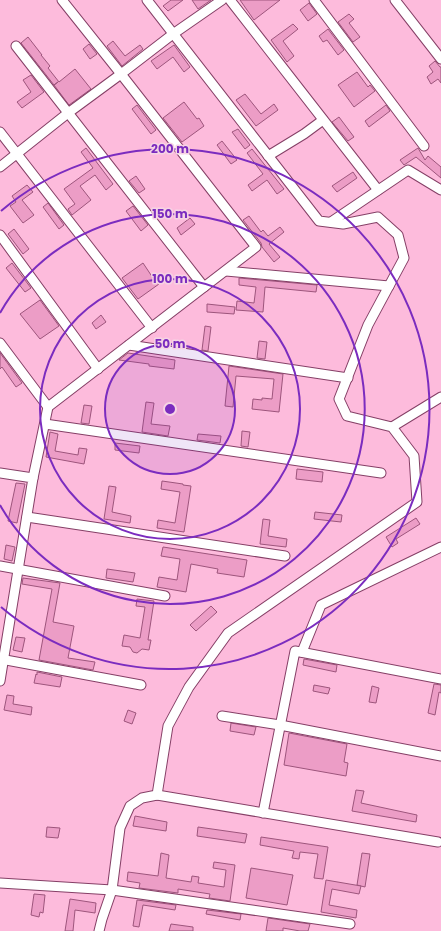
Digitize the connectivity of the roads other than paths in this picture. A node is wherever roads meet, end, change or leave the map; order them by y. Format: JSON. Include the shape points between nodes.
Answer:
{"nodes":[{"id":1,"x":62,"y":0,"type":"edge"},
{"id":2,"x":147,"y":0,"type":"edge"},
{"id":3,"x":222,"y":0,"type":"edge"},
{"id":4,"x":230,"y":0,"type":"edge"},
{"id":5,"x":314,"y":0,"type":"edge"},
{"id":6,"x":395,"y":0,"type":"edge"},
{"id":7,"x":174,"y":34,"type":"junction"},
{"id":8,"x":16,"y":46,"type":"dead end"},
{"id":9,"x":441,"y":59,"type":"edge"},
{"id":10,"x":122,"y":74,"type":"junction"},
{"id":11,"x":68,"y":113,"type":"junction"},
{"id":12,"x":323,"y":120,"type":"junction"},
{"id":13,"x":0,"y":132,"type":"edge"},
{"id":14,"x":424,"y":146,"type":"dead end"},
{"id":15,"x":17,"y":154,"type":"junction"},
{"id":16,"x":268,"y":156,"type":"junction"},
{"id":17,"x":0,"y":167,"type":"edge"},
{"id":18,"x":378,"y":190,"type":"junction"},
{"id":19,"x":441,"y":190,"type":"edge"},
{"id":20,"x":331,"y":222,"type":"junction"},
{"id":21,"x":0,"y":235,"type":"edge"},
{"id":22,"x":226,"y":271,"type":"junction"},
{"id":23,"x":389,"y":286,"type":"junction"},
{"id":24,"x":204,"y":287,"type":"junction"},
{"id":25,"x":152,"y":328,"type":"junction"},
{"id":26,"x":0,"y":343,"type":"edge"},
{"id":27,"x":129,"y":345,"type":"junction"},
{"id":28,"x":98,"y":369,"type":"junction"},
{"id":29,"x":348,"y":378,"type":"junction"},
{"id":30,"x":441,"y":397,"type":"edge"},
{"id":31,"x":48,"y":407,"type":"junction"},
{"id":32,"x":45,"y":424,"type":"junction"},
{"id":33,"x":392,"y":428,"type":"junction"},
{"id":34,"x":0,"y":473,"type":"edge"},
{"id":35,"x":381,"y":473,"type":"dead end"},
{"id":36,"x":33,"y":478,"type":"junction"},
{"id":37,"x":27,"y":517,"type":"junction"},
{"id":38,"x":441,"y":547,"type":"edge"},
{"id":39,"x":285,"y":556,"type":"dead end"},
{"id":40,"x":0,"y":566,"type":"edge"},
{"id":41,"x":18,"y":569,"type":"junction"},
{"id":42,"x":165,"y":596,"type":"dead end"},
{"id":43,"x":302,"y":652,"type":"junction"},
{"id":44,"x":2,"y":661,"type":"edge"},
{"id":45,"x":441,"y":680,"type":"edge"},
{"id":46,"x":0,"y":681,"type":"edge"},
{"id":47,"x":141,"y":684,"type":"dead end"},
{"id":48,"x":222,"y":716,"type":"dead end"},
{"id":49,"x":280,"y":725,"type":"junction"},
{"id":50,"x":441,"y":756,"type":"edge"},
{"id":51,"x":157,"y":795,"type":"junction"},
{"id":52,"x":263,"y":813,"type":"junction"},
{"id":53,"x":438,"y":842,"type":"dead end"},
{"id":54,"x":0,"y":883,"type":"edge"},
{"id":55,"x":112,"y":890,"type":"junction"},
{"id":56,"x":350,"y":924,"type":"dead end"},
{"id":57,"x":100,"y":931,"type":"edge"}],
"edges":[{"from":1,"to":10,"type":"street"},
{"from":2,"to":7,"type":"street"},
{"from":3,"to":7,"type":"street"},
{"from":4,"to":12,"type":"street"},
{"from":5,"to":14,"type":"street"},
{"from":6,"to":9,"type":"street"},
{"from":7,"to":10,"type":"street"},
{"from":7,"to":16,"type":"street"},
{"from":8,"to":11,"type":"street"},
{"from":10,"to":11,"type":"street"},
{"from":10,"to":22,"type":"street","via":[[256,247]]},
{"from":11,"to":15,"type":"street"},
{"from":11,"to":24,"type":"street"},
{"from":12,"to":16,"type":"street"},
{"from":12,"to":18,"type":"street"},
{"from":13,"to":15,"type":"street"},
{"from":15,"to":17,"type":"street"},
{"from":15,"to":25,"type":"street"},
{"from":16,"to":20,"type":"street","via":[[319,222]]},
{"from":18,"to":19,"type":"street","via":[[408,170]]},
{"from":18,"to":20,"type":"street"},
{"from":20,"to":23,"type":"street","via":[[343,224],[378,217],[398,235],[404,258]]},
{"from":21,"to":28,"type":"street"},
{"from":22,"to":23,"type":"street"},
{"from":22,"to":24,"type":"street"},
{"from":23,"to":29,"type":"street","via":[[368,324]]},
{"from":24,"to":25,"type":"street"},
{"from":25,"to":27,"type":"street"},
{"from":26,"to":31,"type":"street"},
{"from":27,"to":28,"type":"street"},
{"from":27,"to":29,"type":"street"},
{"from":28,"to":31,"type":"street"},
{"from":29,"to":33,"type":"street","via":[[339,399],[347,416]]},
{"from":30,"to":33,"type":"street"},
{"from":31,"to":32,"type":"street"},
{"from":32,"to":35,"type":"street"},
{"from":32,"to":36,"type":"street"},
{"from":33,"to":51,"type":"street","via":[[414,456],[417,502],[228,633],[189,687],[168,726]]},
{"from":34,"to":36,"type":"street"},
{"from":36,"to":37,"type":"street"},
{"from":37,"to":39,"type":"street"},
{"from":37,"to":41,"type":"street"},
{"from":38,"to":43,"type":"street","via":[[321,605]]},
{"from":40,"to":41,"type":"street"},
{"from":41,"to":42,"type":"street"},
{"from":41,"to":44,"type":"street"},
{"from":43,"to":45,"type":"street"},
{"from":43,"to":49,"type":"street","via":[[295,651]]},
{"from":44,"to":46,"type":"street"},
{"from":44,"to":47,"type":"street"},
{"from":48,"to":49,"type":"street"},
{"from":49,"to":50,"type":"street"},
{"from":49,"to":52,"type":"street"},
{"from":51,"to":52,"type":"street"},
{"from":51,"to":55,"type":"street","via":[[142,798],[130,806],[120,828]]},
{"from":52,"to":53,"type":"street"},
{"from":54,"to":55,"type":"street"},
{"from":55,"to":56,"type":"street"},
{"from":55,"to":57,"type":"street"}]}
